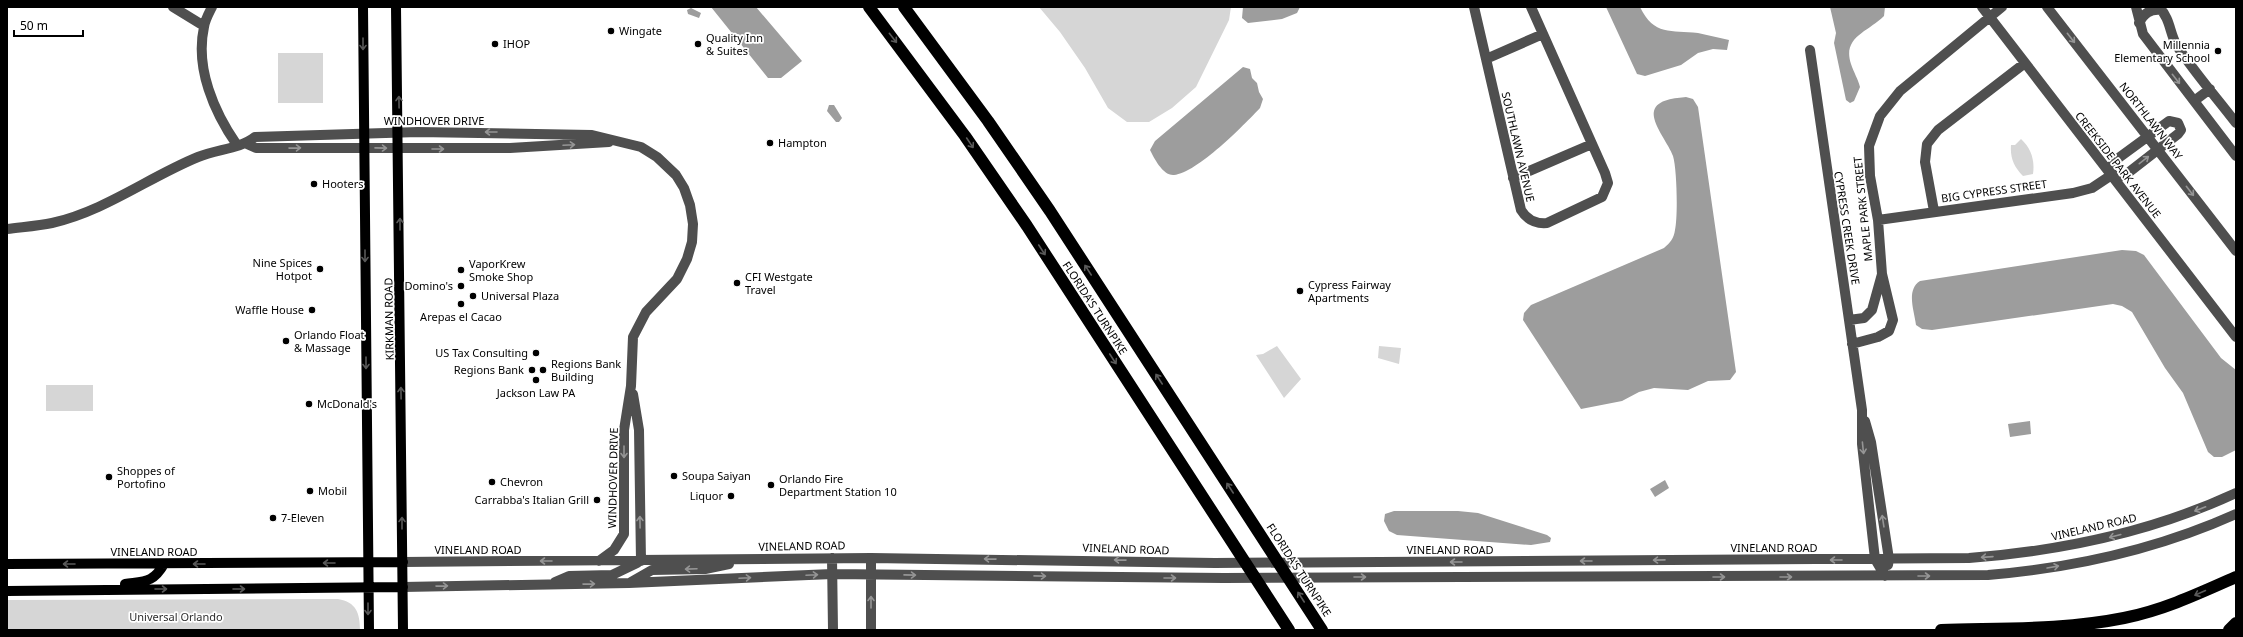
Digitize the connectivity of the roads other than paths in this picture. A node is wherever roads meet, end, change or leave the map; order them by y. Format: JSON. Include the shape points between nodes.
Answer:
{"nodes":[{"id":1,"x":173,"y":7,"type":"edge"},
{"id":2,"x":212,"y":7,"type":"edge"},
{"id":3,"x":363,"y":7,"type":"edge"},
{"id":4,"x":396,"y":7,"type":"edge"},
{"id":5,"x":869,"y":7,"type":"edge"},
{"id":6,"x":904,"y":7,"type":"edge"},
{"id":7,"x":1474,"y":7,"type":"edge"},
{"id":8,"x":1531,"y":7,"type":"edge"},
{"id":9,"x":1982,"y":7,"type":"edge"},
{"id":10,"x":2002,"y":7,"type":"edge"},
{"id":11,"x":2047,"y":7,"type":"edge"},
{"id":12,"x":2136,"y":7,"type":"edge"},
{"id":13,"x":2160,"y":8,"type":"edge"},
{"id":14,"x":1990,"y":17,"type":"junction"},
{"id":15,"x":2139,"y":23,"type":"junction"},
{"id":16,"x":204,"y":26,"type":"junction"},
{"id":17,"x":1543,"y":34,"type":"junction"},
{"id":18,"x":1810,"y":50,"type":"dead end"},
{"id":19,"x":1486,"y":59,"type":"junction"},
{"id":20,"x":2025,"y":63,"type":"junction"},
{"id":21,"x":2210,"y":89,"type":"junction"},
{"id":22,"x":2194,"y":101,"type":"junction"},
{"id":23,"x":2236,"y":123,"type":"edge"},
{"id":24,"x":399,"y":132,"type":"junction"},
{"id":25,"x":530,"y":132,"type":"junction"},
{"id":26,"x":364,"y":134,"type":"junction"},
{"id":27,"x":2148,"y":137,"type":"junction"},
{"id":28,"x":623,"y":141,"type":"junction"},
{"id":29,"x":242,"y":144,"type":"junction"},
{"id":30,"x":1592,"y":144,"type":"junction"},
{"id":31,"x":530,"y":147,"type":"junction"},
{"id":32,"x":364,"y":148,"type":"junction"},
{"id":33,"x":399,"y":149,"type":"junction"},
{"id":34,"x":2158,"y":149,"type":"junction"},
{"id":35,"x":2236,"y":156,"type":"edge"},
{"id":36,"x":2110,"y":176,"type":"junction"},
{"id":37,"x":1513,"y":178,"type":"junction"},
{"id":38,"x":1934,"y":211,"type":"junction"},
{"id":39,"x":1878,"y":220,"type":"junction"},
{"id":40,"x":7,"y":229,"type":"edge"},
{"id":41,"x":2236,"y":251,"type":"edge"},
{"id":42,"x":1882,"y":274,"type":"junction"},
{"id":43,"x":1872,"y":310,"type":"junction"},
{"id":44,"x":1891,"y":311,"type":"junction"},
{"id":45,"x":1849,"y":320,"type":"junction"},
{"id":46,"x":2236,"y":337,"type":"edge"},
{"id":47,"x":1852,"y":344,"type":"junction"},
{"id":48,"x":631,"y":386,"type":"junction"},
{"id":49,"x":1862,"y":410,"type":"junction"},
{"id":50,"x":624,"y":430,"type":"junction"},
{"id":51,"x":639,"y":430,"type":"junction"},
{"id":52,"x":2236,"y":494,"type":"edge"},
{"id":53,"x":2236,"y":514,"type":"edge"},
{"id":54,"x":2153,"y":525,"type":"junction"},
{"id":55,"x":2159,"y":543,"type":"junction"},
{"id":56,"x":832,"y":558,"type":"junction"},
{"id":57,"x":871,"y":558,"type":"junction"},
{"id":58,"x":757,"y":559,"type":"junction"},
{"id":59,"x":1875,"y":559,"type":"junction"},
{"id":60,"x":1889,"y":559,"type":"junction"},
{"id":61,"x":1692,"y":560,"type":"junction"},
{"id":62,"x":599,"y":561,"type":"junction"},
{"id":63,"x":641,"y":561,"type":"junction"},
{"id":64,"x":1625,"y":561,"type":"junction"},
{"id":65,"x":368,"y":562,"type":"junction"},
{"id":66,"x":403,"y":562,"type":"junction"},
{"id":67,"x":7,"y":564,"type":"edge"},
{"id":68,"x":164,"y":564,"type":"junction"},
{"id":69,"x":832,"y":574,"type":"junction"},
{"id":70,"x":871,"y":574,"type":"junction"},
{"id":71,"x":1885,"y":576,"type":"junction"},
{"id":72,"x":1625,"y":577,"type":"junction"},
{"id":73,"x":1692,"y":577,"type":"junction"},
{"id":74,"x":2236,"y":577,"type":"edge"},
{"id":75,"x":629,"y":583,"type":"junction"},
{"id":76,"x":547,"y":585,"type":"junction"},
{"id":77,"x":403,"y":587,"type":"junction"},
{"id":78,"x":368,"y":588,"type":"junction"},
{"id":79,"x":94,"y":589,"type":"junction"},
{"id":80,"x":7,"y":591,"type":"edge"},
{"id":81,"x":2236,"y":623,"type":"edge"},
{"id":82,"x":369,"y":630,"type":"edge"},
{"id":83,"x":403,"y":630,"type":"edge"},
{"id":84,"x":832,"y":630,"type":"edge"},
{"id":85,"x":871,"y":630,"type":"edge"},
{"id":86,"x":1289,"y":630,"type":"edge"},
{"id":87,"x":1322,"y":630,"type":"edge"},
{"id":88,"x":1942,"y":630,"type":"edge"},
{"id":89,"x":2229,"y":630,"type":"edge"}],
"edges":[{"from":1,"to":16,"type":"street"},
{"from":2,"to":16,"type":"street"},
{"from":3,"to":26,"type":"main road","name":"KIRKMAN ROAD","one_way":true},
{"from":24,"to":4,"type":"main road","name":"KIRKMAN ROAD","one_way":true},
{"from":5,"to":86,"type":"highway","name":"FLORIDA'S TURNPIKE","one_way":true,"via":[[966,136],[1027,226]]},
{"from":87,"to":6,"type":"highway","name":"FLORIDA'S TURNPIKE","one_way":true,"via":[[1050,211]]},
{"from":7,"to":19,"type":"street","name":"SOUTHLAWN AVENUE"},
{"from":8,"to":17,"type":"street","name":"SOUTHLAWN AVENUE"},
{"from":9,"to":14,"type":"street","name":"CREEKSIDE PARK AVENUE"},
{"from":10,"to":14,"type":"street","name":"MAPLE PARK STREET"},
{"from":11,"to":27,"type":"street","name":"NORTHLAWN WAY","one_way":true},
{"from":12,"to":15,"type":"street"},
{"from":13,"to":15,"type":"street","via":[[2147,12]]},
{"from":13,"to":21,"type":"street","via":[[2169,20],[2176,44]]},
{"from":14,"to":20,"type":"street","name":"CREEKSIDE PARK AVENUE"},
{"from":14,"to":39,"type":"street","name":"MAPLE PARK STREET","via":[[1900,91],[1880,116],[1869,146],[1870,176]]},
{"from":15,"to":22,"type":"street","one_way":true,"via":[[2151,46]]},
{"from":16,"to":29,"type":"street","via":[[201,52],[207,84],[216,108]]},
{"from":17,"to":19,"type":"street"},
{"from":17,"to":30,"type":"street","name":"SOUTHLAWN AVENUE"},
{"from":18,"to":45,"type":"street","name":"CYPRESS CREEK DRIVE"},
{"from":19,"to":37,"type":"street","name":"SOUTHLAWN AVENUE"},
{"from":20,"to":36,"type":"street","name":"CREEKSIDE PARK AVENUE"},
{"from":20,"to":38,"type":"street","via":[[1938,130],[1927,144],[1925,162]]},
{"from":21,"to":22,"type":"street"},
{"from":21,"to":23,"type":"street"},
{"from":22,"to":35,"type":"street"},
{"from":25,"to":24,"type":"street","name":"WINDHOVER DRIVE","one_way":true},
{"from":24,"to":26,"type":"street","name":"WINDHOVER DRIVE"},
{"from":24,"to":33,"type":"main road","name":"KIRKMAN ROAD"},
{"from":25,"to":28,"type":"street","name":"WINDHOVER DRIVE","via":[[592,135]]},
{"from":25,"to":31,"type":"street"},
{"from":26,"to":29,"type":"street","name":"WINDHOVER DRIVE","via":[[255,137]]},
{"from":26,"to":32,"type":"main road","name":"KIRKMAN ROAD"},
{"from":27,"to":34,"type":"street","name":"NORTHLAWN WAY"},
{"from":27,"to":34,"type":"street","name":"BIG CYPRESS STREET","via":[[2169,121],[2178,123],[2181,130],[2178,134]]},
{"from":27,"to":36,"type":"street","name":"BIG CYPRESS STREET","via":[[2113,162]]},
{"from":31,"to":28,"type":"street","name":"WINDHOVER DRIVE","one_way":true},
{"from":28,"to":48,"type":"street","name":"WINDHOVER DRIVE","via":[[649,151],[671,170],[688,196],[693,224],[690,251],[682,270],[672,286],[646,312],[634,333]]},
{"from":29,"to":32,"type":"street","name":"WINDHOVER DRIVE","one_way":true,"via":[[256,148]]},
{"from":29,"to":40,"type":"street","name":"WINDHOVER DRIVE","via":[[173,167],[144,185],[87,211],[52,223]]},
{"from":30,"to":37,"type":"street"},
{"from":30,"to":37,"type":"street","name":"SOUTHLAWN AVENUE","via":[[1608,183],[1602,197],[1547,223],[1539,224],[1525,216],[1521,210]]},
{"from":33,"to":31,"type":"street","name":"WINDHOVER DRIVE","one_way":true},
{"from":32,"to":33,"type":"street","name":"WINDHOVER DRIVE","one_way":true},
{"from":32,"to":65,"type":"main road","name":"KIRKMAN ROAD","one_way":true},
{"from":66,"to":33,"type":"main road","name":"KIRKMAN ROAD","one_way":true},
{"from":36,"to":34,"type":"street","name":"BIG CYPRESS STREET","one_way":true,"via":[[2124,176]]},
{"from":34,"to":41,"type":"street","name":"NORTHLAWN WAY","one_way":true},
{"from":36,"to":38,"type":"street","name":"BIG CYPRESS STREET","via":[[2092,188],[2072,192]]},
{"from":36,"to":46,"type":"street","name":"CREEKSIDE PARK AVENUE"},
{"from":38,"to":39,"type":"street","name":"BIG CYPRESS STREET"},
{"from":39,"to":42,"type":"street","name":"MAPLE PARK STREET"},
{"from":42,"to":43,"type":"street","name":"MAPLE PARK STREET"},
{"from":42,"to":44,"type":"street","name":"MAPLE PARK STREET"},
{"from":43,"to":44,"type":"street"},
{"from":43,"to":45,"type":"street","via":[[1864,318]]},
{"from":44,"to":47,"type":"street","name":"MAPLE PARK STREET","via":[[1893,320],[1890,331]]},
{"from":45,"to":47,"type":"street","name":"CYPRESS CREEK DRIVE"},
{"from":47,"to":49,"type":"street","name":"CYPRESS CREEK DRIVE"},
{"from":48,"to":50,"type":"street","name":"WINDHOVER DRIVE"},
{"from":48,"to":51,"type":"street","name":"WINDHOVER DRIVE"},
{"from":49,"to":59,"type":"street","name":"CYPRESS CREEK DRIVE","one_way":true,"via":[[1862,444]]},
{"from":60,"to":49,"type":"street","name":"CYPRESS CREEK DRIVE","one_way":true,"via":[[1871,442]]},
{"from":50,"to":51,"type":"street"},
{"from":50,"to":62,"type":"street","name":"WINDHOVER DRIVE","one_way":true,"via":[[624,534],[614,550]]},
{"from":63,"to":51,"type":"street","name":"WINDHOVER DRIVE","one_way":true},
{"from":52,"to":54,"type":"street","name":"VINELAND ROAD","one_way":true},
{"from":53,"to":55,"type":"street"},
{"from":54,"to":55,"type":"street"},
{"from":54,"to":60,"type":"street","name":"VINELAND ROAD","one_way":true,"via":[[2079,544],[2034,552],[1969,558]]},
{"from":71,"to":55,"type":"street","one_way":true,"via":[[1988,575],[2020,572],[2093,560]]},
{"from":56,"to":57,"type":"street","name":"VINELAND ROAD"},
{"from":56,"to":58,"type":"street","name":"VINELAND ROAD"},
{"from":56,"to":69,"type":"street"},
{"from":64,"to":57,"type":"street","name":"VINELAND ROAD","one_way":true,"via":[[1215,563]]},
{"from":57,"to":70,"type":"street"},
{"from":58,"to":63,"type":"street","name":"VINELAND ROAD"},
{"from":58,"to":75,"type":"street","one_way":true,"via":[[705,569],[652,570]]},
{"from":59,"to":60,"type":"street","name":"VINELAND ROAD"},
{"from":59,"to":61,"type":"street","name":"VINELAND ROAD","one_way":true},
{"from":59,"to":71,"type":"street","name":"CYPRESS CREEK DRIVE"},
{"from":60,"to":71,"type":"street","name":"CYPRESS CREEK DRIVE"},
{"from":61,"to":64,"type":"street","name":"VINELAND ROAD","one_way":true},
{"from":61,"to":73,"type":"street"},
{"from":62,"to":63,"type":"street","name":"VINELAND ROAD"},
{"from":62,"to":66,"type":"street","name":"VINELAND ROAD","one_way":true},
{"from":63,"to":76,"type":"street","via":[[612,575],[569,576]]},
{"from":64,"to":72,"type":"street"},
{"from":65,"to":66,"type":"main road","name":"VINELAND ROAD"},
{"from":65,"to":68,"type":"main road","name":"VINELAND ROAD","one_way":true},
{"from":65,"to":78,"type":"main road","name":"KIRKMAN ROAD"},
{"from":66,"to":77,"type":"main road","name":"KIRKMAN ROAD"},
{"from":68,"to":67,"type":"main road","name":"VINELAND ROAD","one_way":true},
{"from":68,"to":79,"type":"main road","via":[[157,576],[150,580]]},
{"from":69,"to":70,"type":"street"},
{"from":75,"to":69,"type":"street","one_way":true},
{"from":69,"to":84,"type":"street"},
{"from":70,"to":72,"type":"street","one_way":true,"via":[[1224,578]]},
{"from":85,"to":70,"type":"street","one_way":true},
{"from":73,"to":71,"type":"street","one_way":true},
{"from":72,"to":73,"type":"street"},
{"from":74,"to":88,"type":"highway","one_way":true,"via":[[2182,601],[2125,618],[2047,627]]},
{"from":76,"to":75,"type":"street","one_way":true},
{"from":77,"to":76,"type":"street","one_way":true},
{"from":77,"to":78,"type":"main road"},
{"from":77,"to":83,"type":"main road","name":"KIRKMAN ROAD"},
{"from":79,"to":78,"type":"main road","one_way":true},
{"from":78,"to":82,"type":"main road","name":"KIRKMAN ROAD","one_way":true},
{"from":79,"to":80,"type":"main road"},
{"from":81,"to":89,"type":"highway"}]}
